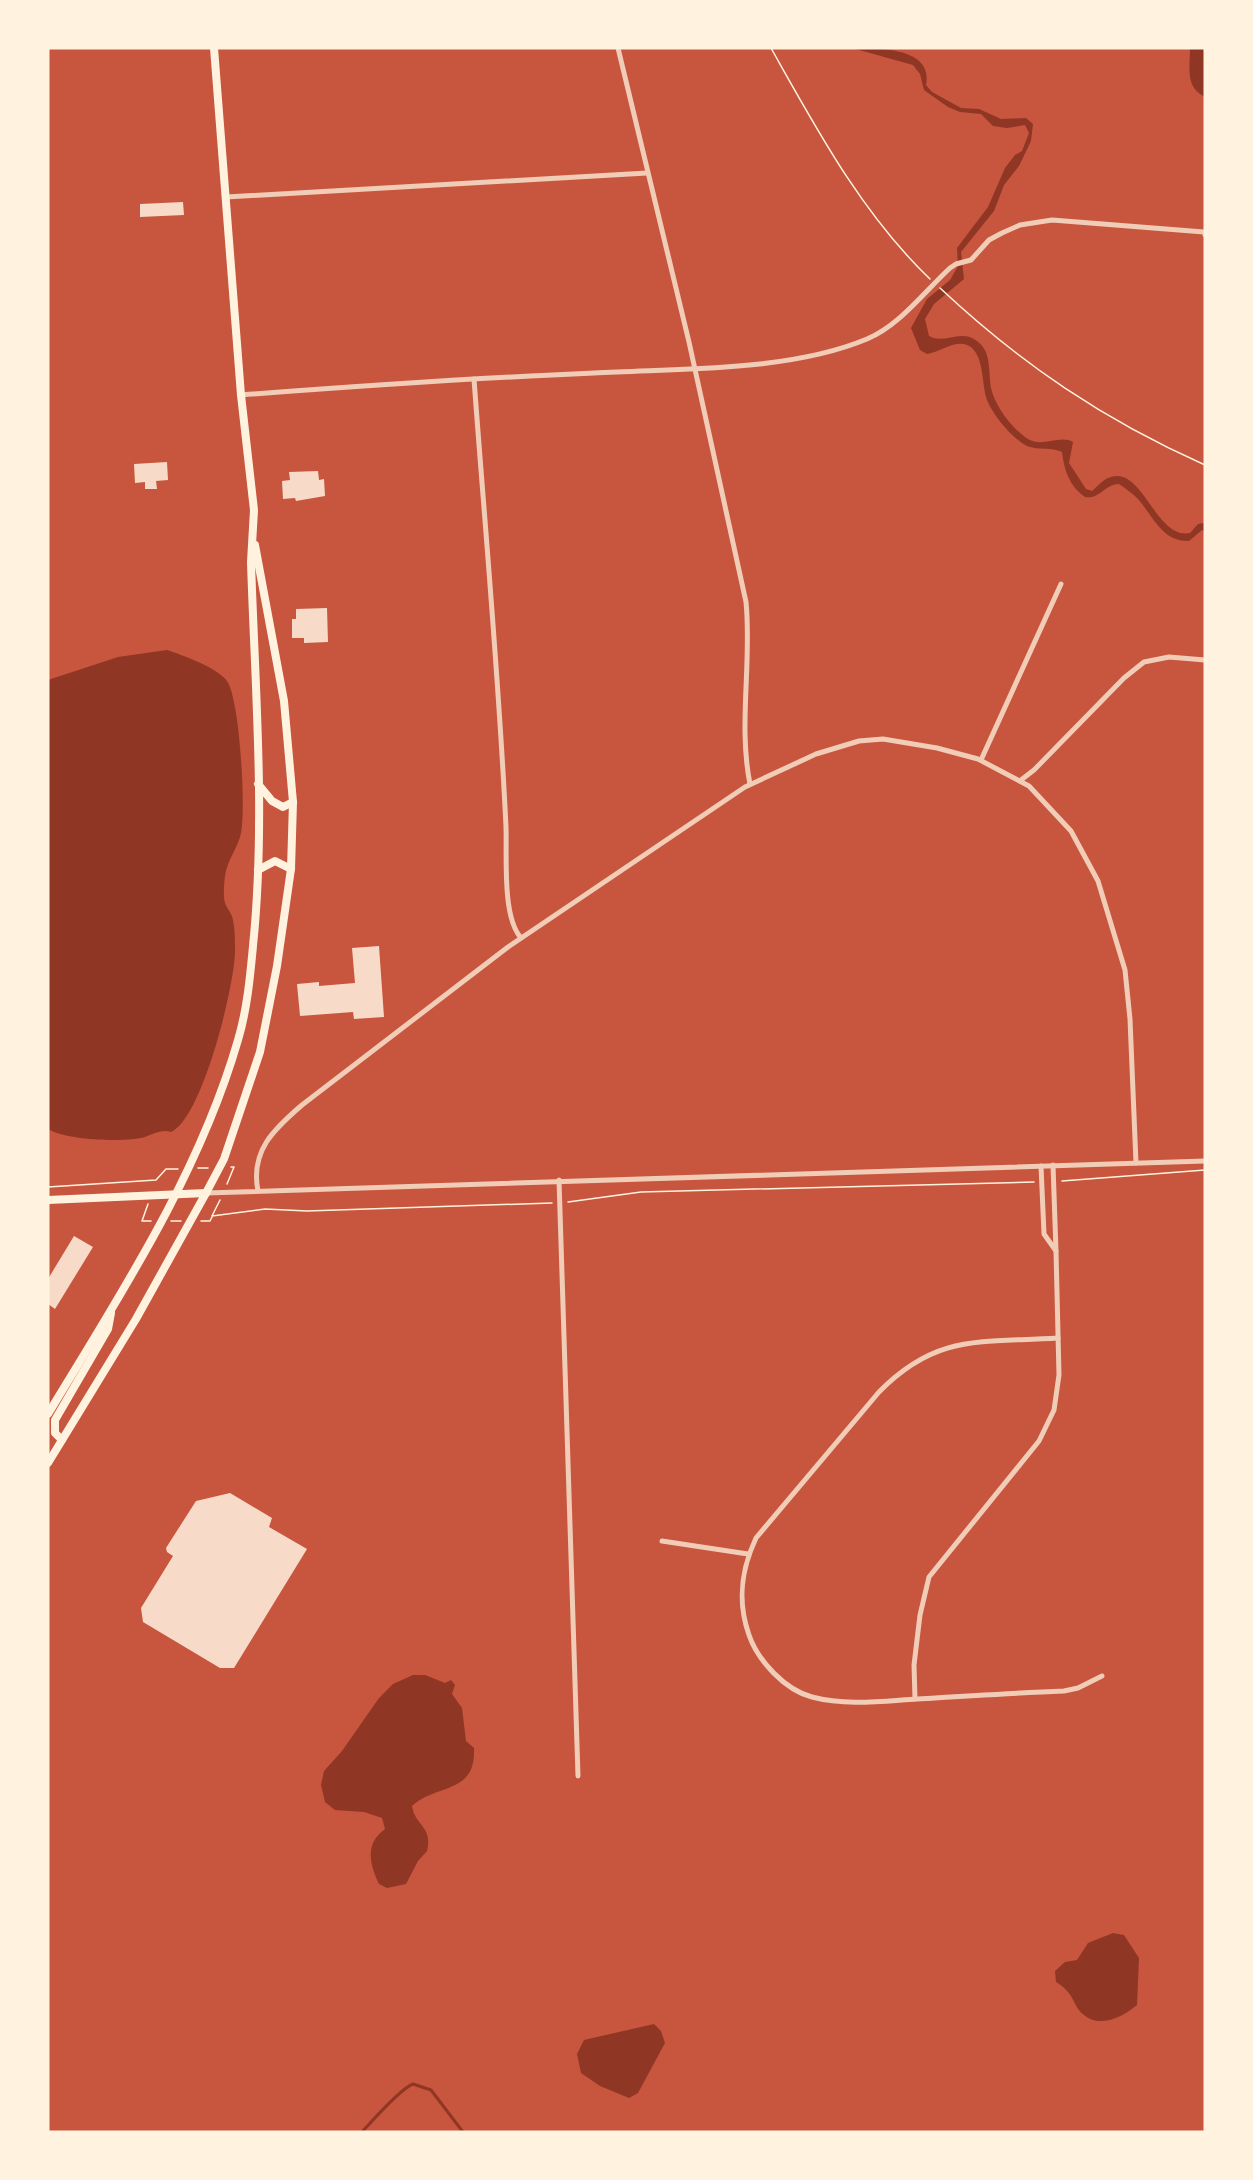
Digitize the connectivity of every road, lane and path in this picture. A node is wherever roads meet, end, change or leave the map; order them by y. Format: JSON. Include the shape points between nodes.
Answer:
{"nodes":[{"id":1,"x":214,"y":48,"type":"edge"},
{"id":2,"x":618,"y":48,"type":"edge"},
{"id":3,"x":771,"y":48,"type":"edge"},
{"id":4,"x":647,"y":172,"type":"junction"},
{"id":5,"x":226,"y":197,"type":"junction"},
{"id":6,"x":1205,"y":235,"type":"edge"},
{"id":7,"x":930,"y":278,"type":"dead end"},
{"id":8,"x":938,"y":286,"type":"dead end"},
{"id":9,"x":695,"y":368,"type":"junction"},
{"id":10,"x":474,"y":379,"type":"junction"},
{"id":11,"x":241,"y":395,"type":"junction"},
{"id":12,"x":1205,"y":465,"type":"edge"},
{"id":13,"x":254,"y":535,"type":"junction"},
{"id":14,"x":1061,"y":584,"type":"dead end"},
{"id":15,"x":1205,"y":660,"type":"edge"},
{"id":16,"x":981,"y":760,"type":"junction"},
{"id":17,"x":1021,"y":780,"type":"junction"},
{"id":18,"x":258,"y":784,"type":"junction"},
{"id":19,"x":750,"y":784,"type":"junction"},
{"id":20,"x":293,"y":802,"type":"junction"},
{"id":21,"x":291,"y":869,"type":"junction"},
{"id":22,"x":258,"y":870,"type":"junction"},
{"id":23,"x":521,"y":938,"type":"junction"},
{"id":24,"x":1205,"y":1161,"type":"edge"},
{"id":25,"x":1136,"y":1163,"type":"junction"},
{"id":26,"x":1053,"y":1165,"type":"junction"},
{"id":27,"x":1041,"y":1166,"type":"junction"},
{"id":28,"x":219,"y":1167,"type":"junction"},
{"id":29,"x":187,"y":1168,"type":"junction"},
{"id":30,"x":1205,"y":1170,"type":"edge"},
{"id":31,"x":559,"y":1180,"type":"junction"},
{"id":32,"x":1042,"y":1182,"type":"junction"},
{"id":33,"x":1054,"y":1182,"type":"junction"},
{"id":34,"x":48,"y":1187,"type":"edge"},
{"id":35,"x":258,"y":1191,"type":"junction"},
{"id":36,"x":224,"y":1192,"type":"junction"},
{"id":37,"x":206,"y":1193,"type":"junction"},
{"id":38,"x":175,"y":1194,"type":"junction"},
{"id":39,"x":48,"y":1200,"type":"edge"},
{"id":40,"x":559,"y":1203,"type":"junction"},
{"id":41,"x":212,"y":1216,"type":"junction"},
{"id":42,"x":210,"y":1221,"type":"dead end"},
{"id":43,"x":1056,"y":1251,"type":"junction"},
{"id":44,"x":111,"y":1310,"type":"junction"},
{"id":45,"x":1058,"y":1338,"type":"junction"},
{"id":46,"x":48,"y":1414,"type":"edge"},
{"id":47,"x":62,"y":1440,"type":"junction"},
{"id":48,"x":48,"y":1463,"type":"edge"},
{"id":49,"x":662,"y":1541,"type":"dead end"},
{"id":50,"x":748,"y":1554,"type":"junction"},
{"id":51,"x":1102,"y":1676,"type":"dead end"},
{"id":52,"x":915,"y":1699,"type":"junction"},
{"id":53,"x":578,"y":1776,"type":"dead end"}],
"edges":[{"from":1,"to":5,"type":"main road"},
{"from":2,"to":4,"type":"street"},
{"from":3,"to":7,"type":"path","via":[[853,185]]},
{"from":4,"to":5,"type":"street"},
{"from":4,"to":9,"type":"street"},
{"from":5,"to":11,"type":"main road"},
{"from":6,"to":9,"type":"street","via":[[1171,228],[1083,221],[1020,225],[989,240],[971,260],[950,268],[893,323],[870,338],[818,355]]},
{"from":8,"to":12,"type":"path","via":[[1041,373],[1092,408]]},
{"from":9,"to":10,"type":"street"},
{"from":9,"to":19,"type":"street","via":[[746,602],[746,755]]},
{"from":10,"to":11,"type":"street"},
{"from":10,"to":23,"type":"street","via":[[501,733],[508,887],[511,918]]},
{"from":11,"to":13,"type":"main road"},
{"from":13,"to":18,"type":"main road","via":[[251,562]]},
{"from":13,"to":20,"type":"main road","via":[[282,682]]},
{"from":14,"to":16,"type":"street"},
{"from":15,"to":17,"type":"street","via":[[1169,657],[1144,662]]},
{"from":16,"to":17,"type":"street"},
{"from":16,"to":19,"type":"street","via":[[909,742],[859,741],[816,754]]},
{"from":17,"to":25,"type":"street","via":[[1071,831],[1090,864],[1122,957],[1130,1018]]},
{"from":18,"to":20,"type":"main road","via":[[282,807]]},
{"from":18,"to":22,"type":"main road"},
{"from":19,"to":23,"type":"street"},
{"from":20,"to":21,"type":"main road"},
{"from":21,"to":22,"type":"main road","via":[[275,861]]},
{"from":21,"to":28,"type":"main road","via":[[260,1052]]},
{"from":22,"to":29,"type":"main road","via":[[247,1003],[239,1039],[215,1111]]},
{"from":23,"to":35,"type":"street","via":[[272,1131],[256,1161]]},
{"from":24,"to":25,"type":"street"},
{"from":25,"to":26,"type":"street"},
{"from":26,"to":27,"type":"street"},
{"from":26,"to":33,"type":"street"},
{"from":27,"to":31,"type":"street"},
{"from":27,"to":32,"type":"street"},
{"from":28,"to":29,"type":"path"},
{"from":28,"to":36,"type":"path","via":[[234,1167]]},
{"from":28,"to":37,"type":"main road"},
{"from":29,"to":34,"type":"path","via":[[166,1169],[156,1180],[140,1183]]},
{"from":29,"to":38,"type":"main road"},
{"from":30,"to":33,"type":"path"},
{"from":31,"to":35,"type":"street"},
{"from":31,"to":40,"type":"street"},
{"from":32,"to":40,"type":"path","via":[[641,1192]]},
{"from":32,"to":43,"type":"street","via":[[1044,1234]]},
{"from":33,"to":43,"type":"street"},
{"from":35,"to":36,"type":"street"},
{"from":36,"to":37,"type":"street"},
{"from":36,"to":41,"type":"path"},
{"from":37,"to":38,"type":"main road"},
{"from":37,"to":47,"type":"main road"},
{"from":38,"to":39,"type":"main road"},
{"from":38,"to":44,"type":"main road"},
{"from":40,"to":41,"type":"path","via":[[265,1209]]},
{"from":40,"to":53,"type":"street"},
{"from":41,"to":42,"type":"path"},
{"from":43,"to":45,"type":"street"},
{"from":44,"to":46,"type":"main road"},
{"from":44,"to":47,"type":"main road","via":[[108,1329],[55,1420],[55,1433]]},
{"from":45,"to":50,"type":"street","via":[[948,1346],[901,1370],[783,1503]]},
{"from":45,"to":52,"type":"street","via":[[1058,1384],[1047,1430],[929,1577],[914,1665]]},
{"from":47,"to":48,"type":"main road"},
{"from":49,"to":50,"type":"street"},
{"from":50,"to":52,"type":"street","via":[[741,1592],[742,1615],[752,1643],[767,1667],[810,1696],[858,1702]]},
{"from":51,"to":52,"type":"street","via":[[1064,1691]]}]}
